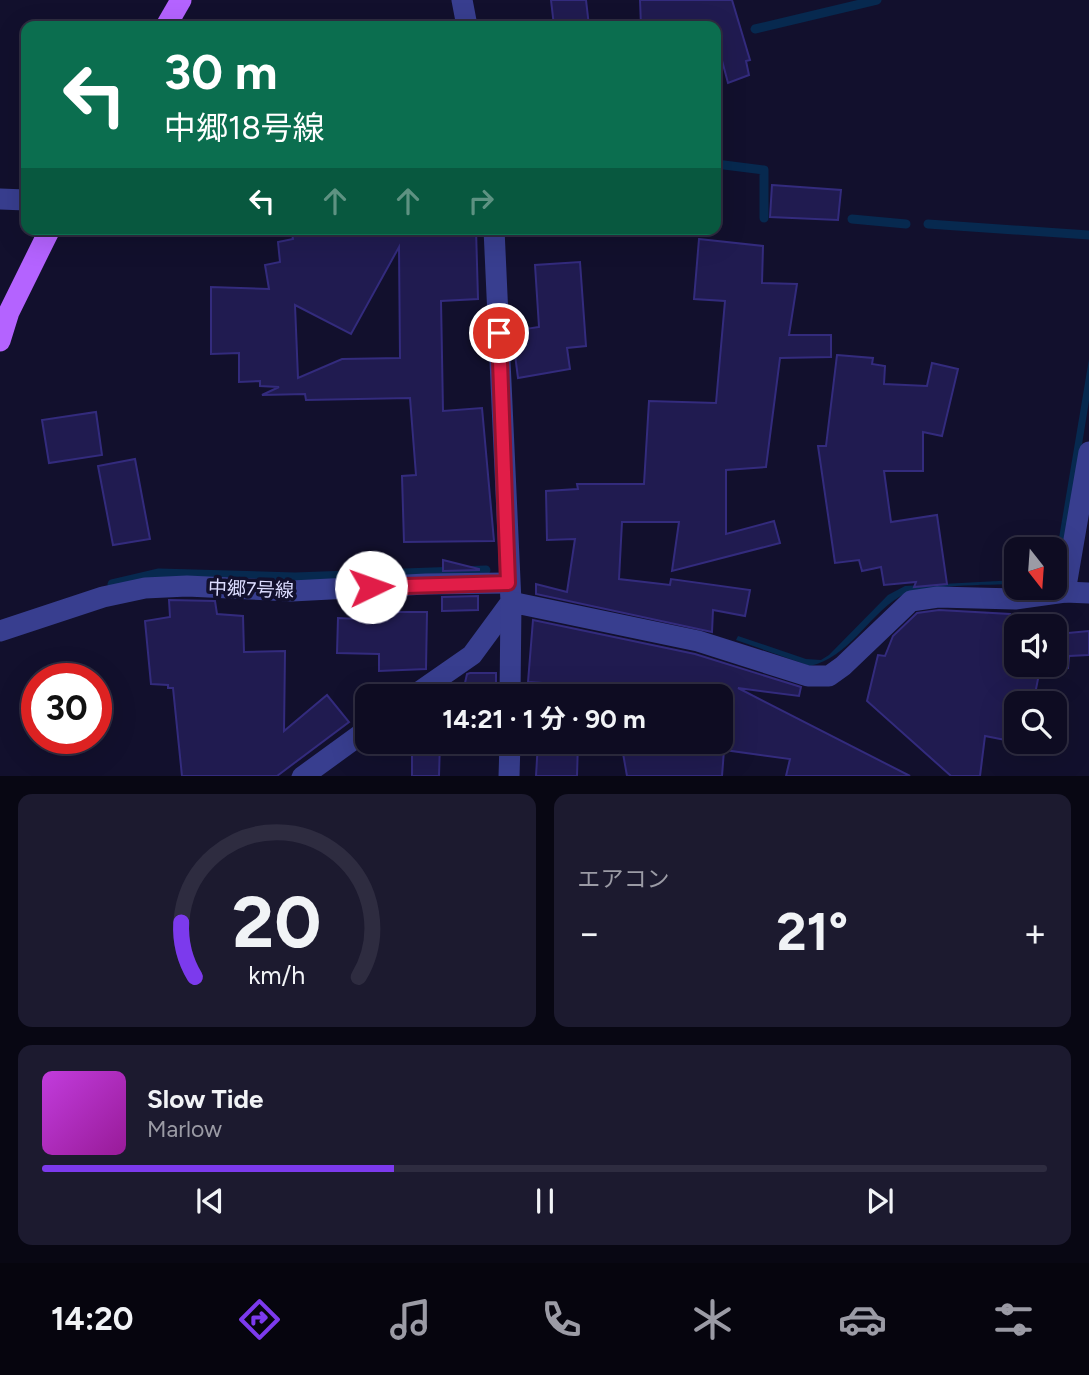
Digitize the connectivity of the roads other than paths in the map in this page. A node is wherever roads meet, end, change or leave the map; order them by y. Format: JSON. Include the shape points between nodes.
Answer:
{"nodes":[{"id":1,"x":181,"y":0,"type":"edge"},
{"id":2,"x":462,"y":0,"type":"edge"},
{"id":3,"x":169,"y":21,"type":"edge"},
{"id":4,"x":466,"y":21,"type":"edge"},
{"id":5,"x":0,"y":199,"type":"edge"},
{"id":6,"x":21,"y":200,"type":"edge"},
{"id":7,"x":47,"y":235,"type":"edge"},
{"id":8,"x":494,"y":235,"type":"edge"},
{"id":9,"x":0,"y":341,"type":"edge"},
{"id":10,"x":1089,"y":452,"type":"edge"},
{"id":11,"x":1068,"y":574,"type":"edge"},
{"id":12,"x":1068,"y":592,"type":"edge"},
{"id":13,"x":509,"y":593,"type":"junction"},
{"id":14,"x":1089,"y":593,"type":"edge"},
{"id":15,"x":1004,"y":599,"type":"edge"},
{"id":16,"x":0,"y":631,"type":"edge"},
{"id":17,"x":430,"y":684,"type":"edge"},
{"id":18,"x":510,"y":684,"type":"edge"},
{"id":19,"x":355,"y":738,"type":"edge"},
{"id":20,"x":510,"y":754,"type":"edge"},
{"id":21,"x":302,"y":776,"type":"edge"},
{"id":22,"x":509,"y":776,"type":"edge"}],
"edges":[{"from":1,"to":3,"type":"main road"},
{"from":2,"to":4,"type":"street"},
{"from":5,"to":6,"type":"street"},
{"from":7,"to":9,"type":"main road","via":[[9,312]]},
{"from":8,"to":13,"type":"street"},
{"from":10,"to":11,"type":"street"},
{"from":12,"to":14,"type":"street"},
{"from":13,"to":15,"type":"street","name":"中郷7号線","via":[[698,641],[808,676],[829,676],[843,666],[911,601]]},
{"from":13,"to":16,"type":"street","name":"中郷7号線","via":[[426,584],[292,591],[145,588]]},
{"from":13,"to":17,"type":"street","via":[[472,655]]},
{"from":13,"to":18,"type":"street"},
{"from":19,"to":21,"type":"street"},
{"from":20,"to":22,"type":"street"}]}
